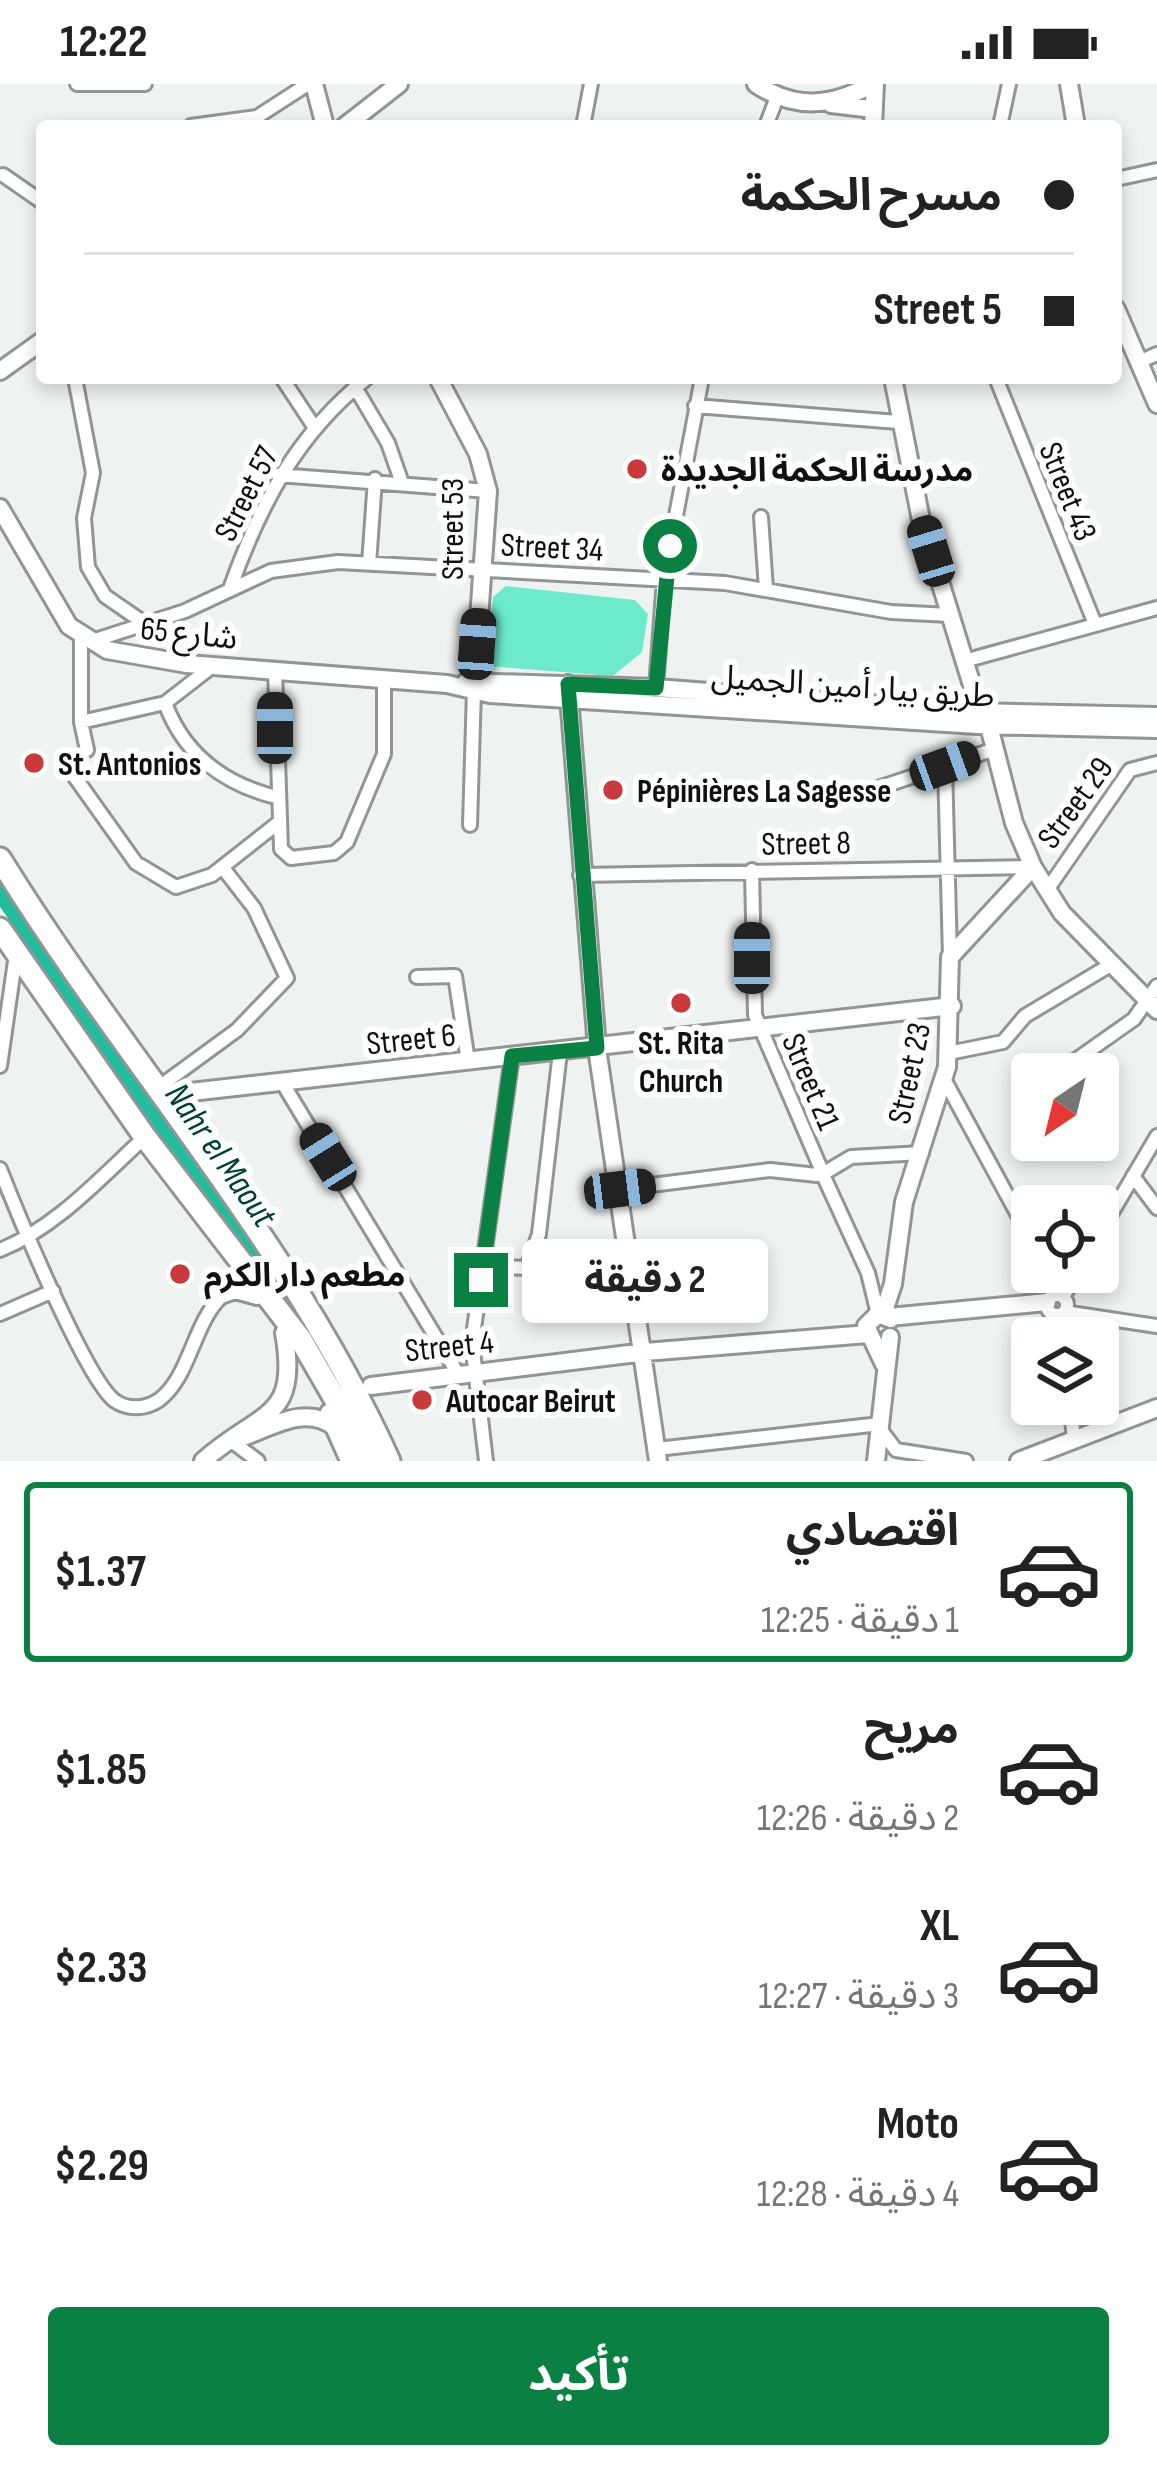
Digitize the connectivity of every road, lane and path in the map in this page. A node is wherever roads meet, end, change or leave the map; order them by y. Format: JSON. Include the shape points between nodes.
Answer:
{"nodes":[{"id":1,"x":77,"y":84,"type":"edge"},
{"id":2,"x":145,"y":84,"type":"edge"},
{"id":3,"x":311,"y":84,"type":"edge"},
{"id":4,"x":399,"y":84,"type":"edge"},
{"id":5,"x":591,"y":84,"type":"edge"},
{"id":6,"x":756,"y":84,"type":"edge"},
{"id":7,"x":873,"y":84,"type":"edge"},
{"id":8,"x":1069,"y":84,"type":"edge"},
{"id":9,"x":1010,"y":88,"type":"edge"},
{"id":10,"x":776,"y":97,"type":"junction"},
{"id":11,"x":830,"y":104,"type":"junction"},
{"id":12,"x":873,"y":118,"type":"edge"},
{"id":13,"x":235,"y":120,"type":"edge"},
{"id":14,"x":323,"y":120,"type":"edge"},
{"id":15,"x":353,"y":120,"type":"edge"},
{"id":16,"x":585,"y":120,"type":"edge"},
{"id":17,"x":768,"y":120,"type":"edge"},
{"id":18,"x":1002,"y":120,"type":"edge"},
{"id":19,"x":1075,"y":120,"type":"edge"},
{"id":20,"x":1157,"y":170,"type":"edge"},
{"id":21,"x":3,"y":175,"type":"dead end"},
{"id":22,"x":1122,"y":177,"type":"edge"},
{"id":23,"x":36,"y":198,"type":"edge"},
{"id":24,"x":1122,"y":318,"type":"edge"},
{"id":25,"x":36,"y":345,"type":"edge"},
{"id":26,"x":1148,"y":358,"type":"edge"},
{"id":27,"x":0,"y":371,"type":"edge"},
{"id":28,"x":76,"y":384,"type":"edge"},
{"id":29,"x":286,"y":384,"type":"edge"},
{"id":30,"x":359,"y":384,"type":"edge"},
{"id":31,"x":362,"y":384,"type":"edge"},
{"id":32,"x":442,"y":384,"type":"edge"},
{"id":33,"x":701,"y":384,"type":"edge"},
{"id":34,"x":893,"y":384,"type":"edge"},
{"id":35,"x":998,"y":384,"type":"edge"},
{"id":36,"x":1157,"y":404,"type":"edge"},
{"id":37,"x":695,"y":406,"type":"junction"},
{"id":38,"x":898,"y":422,"type":"junction"},
{"id":39,"x":315,"y":428,"type":"junction"},
{"id":40,"x":278,"y":475,"type":"junction"},
{"id":41,"x":375,"y":479,"type":"junction"},
{"id":42,"x":402,"y":483,"type":"junction"},
{"id":43,"x":488,"y":491,"type":"junction"},
{"id":44,"x":0,"y":508,"type":"edge"},
{"id":45,"x":761,"y":517,"type":"dead end"},
{"id":46,"x":369,"y":564,"type":"junction"},
{"id":47,"x":483,"y":570,"type":"junction"},
{"id":48,"x":664,"y":579,"type":"junction"},
{"id":49,"x":231,"y":586,"type":"junction"},
{"id":50,"x":766,"y":589,"type":"junction"},
{"id":51,"x":1157,"y":608,"type":"edge"},
{"id":52,"x":950,"y":615,"type":"junction"},
{"id":53,"x":1095,"y":624,"type":"junction"},
{"id":54,"x":147,"y":625,"type":"junction"},
{"id":55,"x":130,"y":631,"type":"junction"},
{"id":56,"x":86,"y":639,"type":"junction"},
{"id":57,"x":136,"y":657,"type":"junction"},
{"id":58,"x":964,"y":661,"type":"junction"},
{"id":59,"x":214,"y":665,"type":"junction"},
{"id":60,"x":275,"y":670,"type":"junction"},
{"id":61,"x":384,"y":678,"type":"junction"},
{"id":62,"x":474,"y":685,"type":"junction"},
{"id":63,"x":656,"y":688,"type":"junction"},
{"id":64,"x":568,"y":691,"type":"junction"},
{"id":65,"x":165,"y":703,"type":"junction"},
{"id":66,"x":980,"y":714,"type":"junction"},
{"id":67,"x":1157,"y":716,"type":"edge"},
{"id":68,"x":81,"y":722,"type":"junction"},
{"id":69,"x":1157,"y":729,"type":"edge"},
{"id":70,"x":87,"y":751,"type":"dead end"},
{"id":71,"x":986,"y":752,"type":"junction"},
{"id":72,"x":1157,"y":763,"type":"edge"},
{"id":73,"x":67,"y":766,"type":"dead end"},
{"id":74,"x":945,"y":766,"type":"junction"},
{"id":75,"x":1000,"y":775,"type":"junction"},
{"id":76,"x":854,"y":796,"type":"dead end"},
{"id":77,"x":276,"y":797,"type":"junction"},
{"id":78,"x":278,"y":823,"type":"junction"},
{"id":79,"x":470,"y":824,"type":"dead end"},
{"id":80,"x":0,"y":860,"type":"edge"},
{"id":81,"x":947,"y":866,"type":"junction"},
{"id":82,"x":1033,"y":867,"type":"junction"},
{"id":83,"x":223,"y":868,"type":"junction"},
{"id":84,"x":752,"y":870,"type":"junction"},
{"id":85,"x":580,"y":875,"type":"junction"},
{"id":86,"x":1047,"y":890,"type":"junction"},
{"id":87,"x":0,"y":929,"type":"edge"},
{"id":88,"x":16,"y":951,"type":"junction"},
{"id":89,"x":950,"y":957,"type":"junction"},
{"id":90,"x":1112,"y":964,"type":"junction"},
{"id":91,"x":417,"y":977,"type":"dead end"},
{"id":92,"x":1154,"y":999,"type":"edge"},
{"id":93,"x":952,"y":1006,"type":"junction"},
{"id":94,"x":760,"y":1029,"type":"junction"},
{"id":95,"x":597,"y":1048,"type":"junction"},
{"id":96,"x":560,"y":1052,"type":"junction"},
{"id":97,"x":949,"y":1053,"type":"junction"},
{"id":98,"x":1087,"y":1053,"type":"edge"},
{"id":99,"x":512,"y":1056,"type":"junction"},
{"id":100,"x":467,"y":1061,"type":"junction"},
{"id":101,"x":0,"y":1066,"type":"edge"},
{"id":102,"x":944,"y":1079,"type":"junction"},
{"id":103,"x":282,"y":1082,"type":"junction"},
{"id":104,"x":161,"y":1091,"type":"junction"},
{"id":105,"x":1157,"y":1136,"type":"edge"},
{"id":106,"x":145,"y":1137,"type":"junction"},
{"id":107,"x":922,"y":1153,"type":"junction"},
{"id":108,"x":0,"y":1169,"type":"edge"},
{"id":109,"x":822,"y":1173,"type":"junction"},
{"id":110,"x":1133,"y":1176,"type":"junction"},
{"id":111,"x":183,"y":1188,"type":"junction"},
{"id":112,"x":620,"y":1189,"type":"junction"},
{"id":113,"x":1119,"y":1200,"type":"edge"},
{"id":114,"x":1011,"y":1202,"type":"edge"},
{"id":115,"x":1157,"y":1208,"type":"edge"},
{"id":116,"x":28,"y":1239,"type":"junction"},
{"id":117,"x":0,"y":1250,"type":"edge"},
{"id":118,"x":483,"y":1266,"type":"junction"},
{"id":119,"x":53,"y":1291,"type":"junction"},
{"id":120,"x":1053,"y":1293,"type":"edge"},
{"id":121,"x":1064,"y":1293,"type":"edge"},
{"id":122,"x":257,"y":1298,"type":"junction"},
{"id":123,"x":1056,"y":1305,"type":"junction"},
{"id":124,"x":0,"y":1314,"type":"edge"},
{"id":125,"x":1058,"y":1317,"type":"edge"},
{"id":126,"x":881,"y":1325,"type":"junction"},
{"id":127,"x":1157,"y":1326,"type":"edge"},
{"id":128,"x":284,"y":1333,"type":"junction"},
{"id":129,"x":645,"y":1352,"type":"junction"},
{"id":130,"x":465,"y":1373,"type":"junction"},
{"id":131,"x":367,"y":1396,"type":"junction"},
{"id":132,"x":1157,"y":1408,"type":"edge"},
{"id":133,"x":1072,"y":1425,"type":"edge"},
{"id":134,"x":880,"y":1426,"type":"junction"},
{"id":135,"x":341,"y":1432,"type":"junction"},
{"id":136,"x":1074,"y":1438,"type":"junction"},
{"id":137,"x":230,"y":1440,"type":"junction"},
{"id":138,"x":362,"y":1455,"type":"edge"},
{"id":139,"x":658,"y":1455,"type":"edge"},
{"id":140,"x":203,"y":1461,"type":"edge"},
{"id":141,"x":258,"y":1461,"type":"edge"},
{"id":142,"x":389,"y":1461,"type":"edge"},
{"id":143,"x":405,"y":1461,"type":"edge"},
{"id":144,"x":486,"y":1461,"type":"edge"},
{"id":145,"x":876,"y":1461,"type":"edge"},
{"id":146,"x":966,"y":1461,"type":"edge"},
{"id":147,"x":1018,"y":1461,"type":"edge"}],
"edges":[{"from":1,"to":2,"type":"street"},
{"from":3,"to":13,"type":"street","via":[[257,117]]},
{"from":3,"to":14,"type":"street"},
{"from":4,"to":15,"type":"street"},
{"from":5,"to":16,"type":"street"},
{"from":6,"to":10,"type":"street"},
{"from":7,"to":11,"type":"street"},
{"from":7,"to":12,"type":"street"},
{"from":8,"to":19,"type":"street"},
{"from":9,"to":18,"type":"street"},
{"from":10,"to":11,"type":"street"},
{"from":10,"to":17,"type":"street"},
{"from":11,"to":12,"type":"street"},
{"from":20,"to":22,"type":"street"},
{"from":21,"to":23,"type":"street"},
{"from":24,"to":26,"type":"street"},
{"from":25,"to":27,"type":"street"},
{"from":26,"to":36,"type":"street"},
{"from":28,"to":54,"type":"street","via":[[93,473],[84,518],[88,567],[105,596]]},
{"from":29,"to":39,"type":"street"},
{"from":30,"to":39,"type":"street","name":"Street 57"},
{"from":31,"to":42,"type":"street"},
{"from":32,"to":43,"type":"street","name":"Street 53"},
{"from":33,"to":37,"type":"street"},
{"from":34,"to":38,"type":"street","name":"Street 29"},
{"from":35,"to":53,"type":"street","name":"Street 43"},
{"from":37,"to":38,"type":"street"},
{"from":37,"to":48,"type":"street"},
{"from":38,"to":52,"type":"street","name":"Street 29"},
{"from":39,"to":40,"type":"street","name":"Street 57"},
{"from":40,"to":41,"type":"street"},
{"from":40,"to":49,"type":"street","name":"Street 57"},
{"from":41,"to":42,"type":"street"},
{"from":41,"to":46,"type":"street"},
{"from":42,"to":43,"type":"street"},
{"from":43,"to":47,"type":"street","name":"Street 53"},
{"from":44,"to":56,"type":"street","via":[[56,607]]},
{"from":45,"to":50,"type":"street"},
{"from":46,"to":47,"type":"street","name":"Street 34"},
{"from":46,"to":49,"type":"street","name":"Street 34","via":[[304,563]]},
{"from":47,"to":48,"type":"street","name":"Street 34"},
{"from":47,"to":62,"type":"street","name":"Street 53"},
{"from":48,"to":50,"type":"street","name":"Street 34"},
{"from":48,"to":63,"type":"street"},
{"from":49,"to":54,"type":"street","name":"Street 34"},
{"from":50,"to":52,"type":"street","name":"Street 34"},
{"from":51,"to":53,"type":"street"},
{"from":52,"to":58,"type":"street","name":"Street 29"},
{"from":53,"to":58,"type":"street"},
{"from":54,"to":55,"type":"street","name":"Street 34"},
{"from":55,"to":56,"type":"street","name":"Street 34"},
{"from":55,"to":57,"type":"street"},
{"from":56,"to":57,"type":"street","name":"شارع 65"},
{"from":56,"to":68,"type":"street"},
{"from":57,"to":59,"type":"street","name":"شارع 65"},
{"from":58,"to":66,"type":"street","name":"Street 29"},
{"from":59,"to":60,"type":"street","name":"شارع 65"},
{"from":59,"to":65,"type":"street"},
{"from":60,"to":61,"type":"street","name":"شارع 65"},
{"from":60,"to":77,"type":"street"},
{"from":61,"to":62,"type":"street","name":"شارع 65"},
{"from":61,"to":78,"type":"street","via":[[383,754],[345,847],[291,857],[281,849]]},
{"from":62,"to":64,"type":"street","name":"طريق بيار أمين الجميل"},
{"from":62,"to":79,"type":"street"},
{"from":63,"to":64,"type":"street","name":"طريق بيار أمين الجميل"},
{"from":63,"to":66,"type":"street","name":"طريق بيار أمين الجميل"},
{"from":64,"to":66,"type":"street","name":"طريق بيار أمين الجميل"},
{"from":64,"to":85,"type":"street"},
{"from":65,"to":68,"type":"street"},
{"from":65,"to":77,"type":"street","via":[[201,760]]},
{"from":66,"to":67,"type":"street","name":"طريق بيار أمين الجميل"},
{"from":66,"to":69,"type":"street","name":"طريق بيار أمين الجميل"},
{"from":66,"to":71,"type":"street","name":"Street 29"},
{"from":66,"to":75,"type":"street","name":"Street 29"},
{"from":68,"to":70,"type":"street"},
{"from":71,"to":74,"type":"street"},
{"from":71,"to":75,"type":"street","name":"Street 29"},
{"from":72,"to":86,"type":"street","name":"Street 29","via":[[1130,770]]},
{"from":73,"to":83,"type":"street","via":[[154,877],[176,887]]},
{"from":74,"to":76,"type":"street"},
{"from":74,"to":81,"type":"street","name":"Street 23"},
{"from":75,"to":82,"type":"street","name":"Street 29"},
{"from":77,"to":78,"type":"street"},
{"from":78,"to":83,"type":"street"},
{"from":80,"to":104,"type":"highway"},
{"from":81,"to":82,"type":"street","name":"Street 8"},
{"from":81,"to":84,"type":"street","name":"Street 8"},
{"from":81,"to":89,"type":"street","name":"Street 23"},
{"from":82,"to":86,"type":"street","name":"Street 29"},
{"from":82,"to":89,"type":"street"},
{"from":83,"to":104,"type":"street","via":[[254,908],[287,978]]},
{"from":84,"to":85,"type":"street","name":"Street 8"},
{"from":84,"to":94,"type":"street","name":"Street 21"},
{"from":85,"to":95,"type":"street"},
{"from":86,"to":90,"type":"street","name":"Street 29"},
{"from":87,"to":88,"type":"highway"},
{"from":88,"to":101,"type":"street"},
{"from":88,"to":106,"type":"highway"},
{"from":89,"to":93,"type":"street","name":"Street 23"},
{"from":90,"to":92,"type":"street","name":"Street 29"},
{"from":90,"to":97,"type":"street","via":[[1025,1016],[998,1045]]},
{"from":91,"to":100,"type":"street","via":[[454,976]]},
{"from":92,"to":98,"type":"street"},
{"from":93,"to":94,"type":"street","name":"Street 6"},
{"from":93,"to":97,"type":"street","name":"Street 23"},
{"from":94,"to":95,"type":"street","name":"Street 6"},
{"from":94,"to":109,"type":"street","name":"Street 21"},
{"from":95,"to":96,"type":"street","name":"Street 6"},
{"from":95,"to":112,"type":"street"},
{"from":96,"to":99,"type":"street","name":"Street 6"},
{"from":96,"to":118,"type":"street","via":[[539,1234],[527,1268]]},
{"from":97,"to":102,"type":"street","name":"Street 23"},
{"from":99,"to":100,"type":"street","name":"Street 6"},
{"from":99,"to":118,"type":"street"},
{"from":100,"to":103,"type":"street","name":"Street 6"},
{"from":102,"to":107,"type":"street","name":"Street 23"},
{"from":102,"to":114,"type":"street"},
{"from":103,"to":104,"type":"street","name":"Street 6"},
{"from":103,"to":130,"type":"street"},
{"from":104,"to":131,"type":"highway"},
{"from":105,"to":110,"type":"street"},
{"from":106,"to":111,"type":"highway"},
{"from":106,"to":116,"type":"street"},
{"from":107,"to":109,"type":"street","via":[[851,1157]]},
{"from":107,"to":126,"type":"street","name":"Street 23","via":[[900,1216]]},
{"from":108,"to":116,"type":"street"},
{"from":109,"to":112,"type":"street","via":[[770,1170]]},
{"from":109,"to":126,"type":"street","name":"Street 21","via":[[868,1273]]},
{"from":110,"to":113,"type":"street"},
{"from":110,"to":115,"type":"street"},
{"from":111,"to":122,"type":"highway"},
{"from":111,"to":138,"type":"highway","via":[[301,1340]]},
{"from":112,"to":129,"type":"street"},
{"from":116,"to":117,"type":"street"},
{"from":116,"to":119,"type":"street"},
{"from":118,"to":130,"type":"street"},
{"from":119,"to":122,"type":"street","via":[[106,1392],[133,1407],[168,1390],[220,1297]]},
{"from":119,"to":124,"type":"street"},
{"from":120,"to":123,"type":"street"},
{"from":121,"to":123,"type":"street"},
{"from":122,"to":128,"type":"highway"},
{"from":123,"to":125,"type":"street"},
{"from":123,"to":126,"type":"street","name":"Street 4"},
{"from":123,"to":127,"type":"street"},
{"from":126,"to":129,"type":"street","name":"Street 4"},
{"from":126,"to":134,"type":"street","name":"Street 23"},
{"from":128,"to":135,"type":"highway"},
{"from":128,"to":137,"type":"street","via":[[288,1391]]},
{"from":129,"to":130,"type":"street","name":"Street 4"},
{"from":129,"to":139,"type":"street"},
{"from":130,"to":131,"type":"street","name":"Street 4"},
{"from":130,"to":144,"type":"street"},
{"from":131,"to":142,"type":"highway"},
{"from":131,"to":143,"type":"highway"},
{"from":132,"to":136,"type":"street"},
{"from":133,"to":136,"type":"street"},
{"from":134,"to":139,"type":"street"},
{"from":134,"to":145,"type":"street","name":"Street 23"},
{"from":134,"to":146,"type":"street","via":[[896,1450]]},
{"from":135,"to":137,"type":"street","via":[[306,1416]]},
{"from":135,"to":138,"type":"highway"},
{"from":136,"to":147,"type":"street"},
{"from":137,"to":140,"type":"street"},
{"from":137,"to":141,"type":"street"}]}
